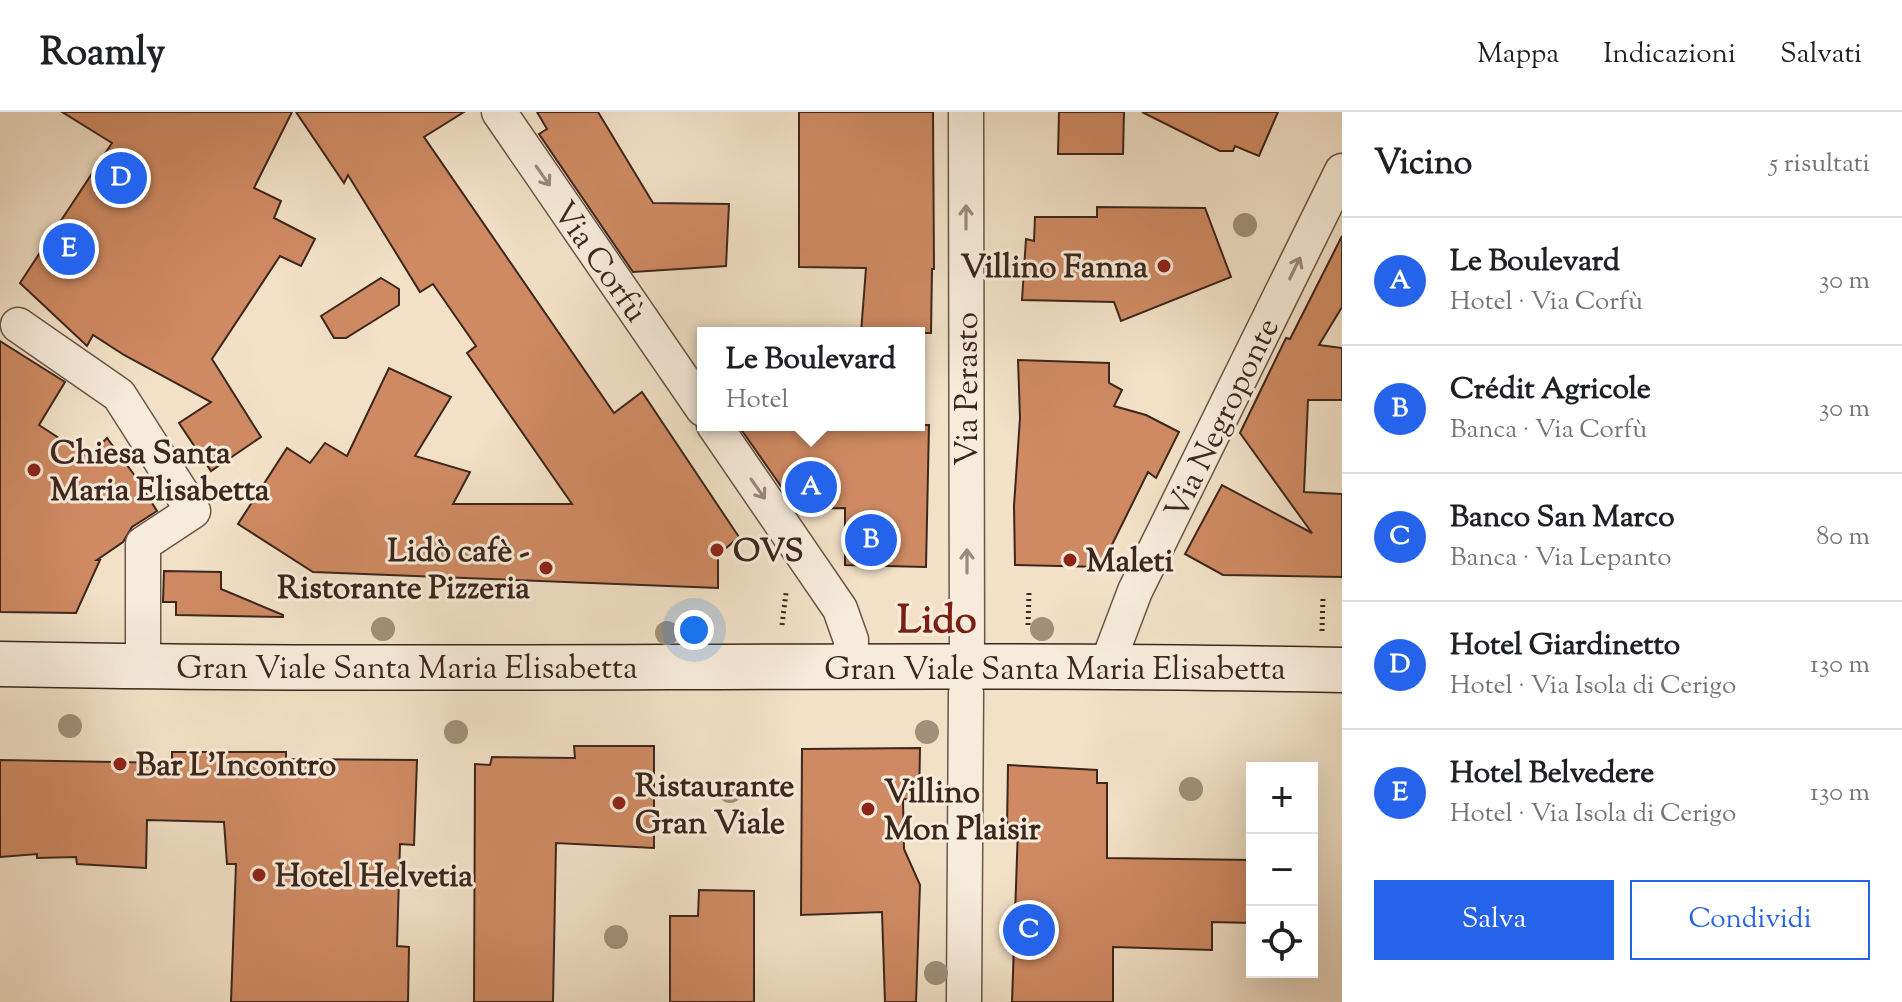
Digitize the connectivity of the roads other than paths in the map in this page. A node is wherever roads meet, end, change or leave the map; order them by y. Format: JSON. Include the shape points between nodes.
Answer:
{"nodes":[{"id":1,"x":499,"y":112,"type":"edge"},
{"id":2,"x":966,"y":112,"type":"edge"},
{"id":3,"x":1342,"y":171,"type":"edge"},
{"id":4,"x":18,"y":325,"type":"dead end"},
{"id":5,"x":697,"y":400,"type":"edge"},
{"id":6,"x":718,"y":431,"type":"edge"},
{"id":7,"x":1332,"y":653,"type":"edge"},
{"id":8,"x":0,"y":664,"type":"edge"},
{"id":9,"x":850,"y":666,"type":"junction"},
{"id":10,"x":143,"y":667,"type":"junction"},
{"id":11,"x":1112,"y":668,"type":"junction"},
{"id":12,"x":966,"y":680,"type":"junction"},
{"id":13,"x":964,"y":1002,"type":"edge"}],
"edges":[{"from":1,"to":5,"type":"street","name":"Via Corfù","one_way":true},
{"from":12,"to":2,"type":"street","name":"Via Perasto","one_way":true},
{"from":11,"to":3,"type":"street","name":"Via Negroponte","one_way":true,"via":[[1113,649],[1135,591]]},
{"from":4,"to":10,"type":"street","via":[[119,395],[193,511],[143,544]]},
{"from":6,"to":9,"type":"street","one_way":true,"via":[[840,609],[851,640]]},
{"from":7,"to":11,"type":"street","name":"Gran Viale Santa Maria Elisabetta"},
{"from":8,"to":10,"type":"street","name":"Gran Viale Santa Maria Elisabetta"},
{"from":9,"to":10,"type":"street","name":"Gran Viale Santa Maria Elisabetta"},
{"from":9,"to":12,"type":"street","name":"Gran Viale Santa Maria Elisabetta"},
{"from":11,"to":12,"type":"street","name":"Gran Viale Santa Maria Elisabetta"},
{"from":12,"to":13,"type":"street","name":"Via Perasto"}]}
